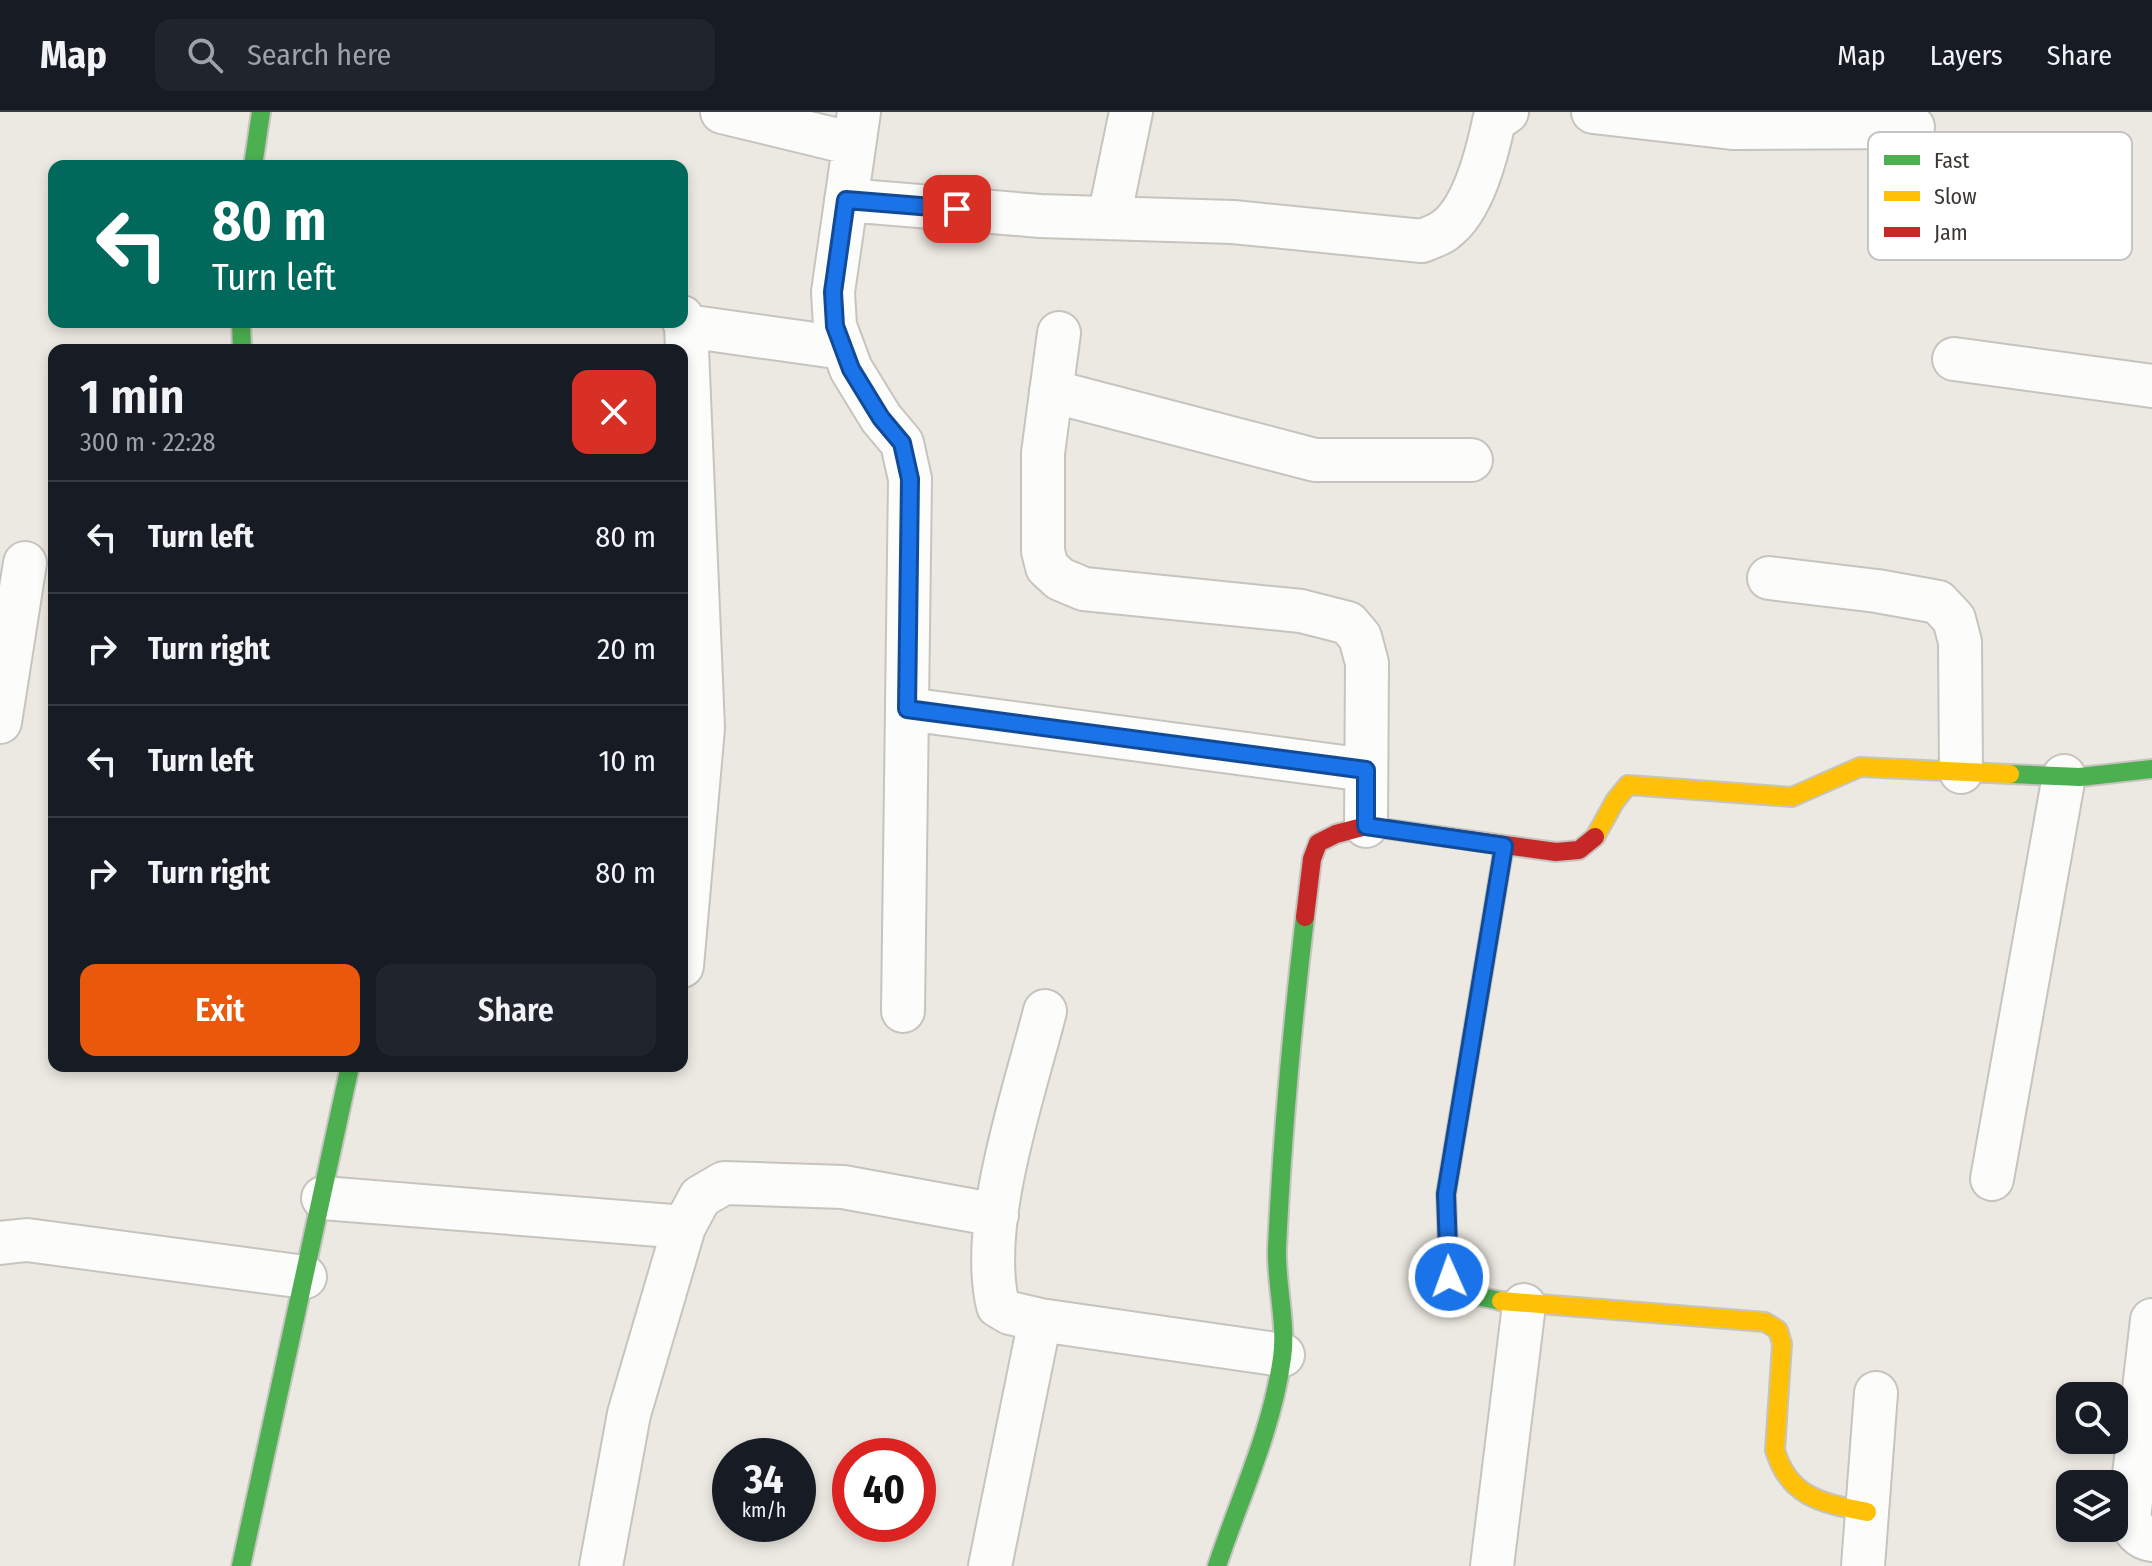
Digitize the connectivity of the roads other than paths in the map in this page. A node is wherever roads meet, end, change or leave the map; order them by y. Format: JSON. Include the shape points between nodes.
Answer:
{"nodes":[{"id":1,"x":261,"y":112,"type":"edge"},
{"id":2,"x":722,"y":112,"type":"edge"},
{"id":3,"x":1131,"y":112,"type":"edge"},
{"id":4,"x":1507,"y":112,"type":"edge"},
{"id":5,"x":1593,"y":112,"type":"edge"},
{"id":6,"x":1913,"y":127,"type":"dead end"},
{"id":7,"x":856,"y":128,"type":"edge"},
{"id":8,"x":254,"y":160,"type":"edge"},
{"id":9,"x":846,"y":200,"type":"junction"},
{"id":10,"x":1109,"y":218,"type":"junction"},
{"id":11,"x":688,"y":323,"type":"edge"},
{"id":12,"x":1059,"y":333,"type":"dead end"},
{"id":13,"x":843,"y":348,"type":"junction"},
{"id":14,"x":1954,"y":359,"type":"dead end"},
{"id":15,"x":2152,"y":386,"type":"edge"},
{"id":16,"x":1051,"y":391,"type":"junction"},
{"id":17,"x":688,"y":407,"type":"edge"},
{"id":18,"x":1471,"y":460,"type":"dead end"},
{"id":19,"x":26,"y":563,"type":"edge"},
{"id":20,"x":1769,"y":578,"type":"dead end"},
{"id":21,"x":907,"y":709,"type":"junction"},
{"id":22,"x":0,"y":722,"type":"edge"},
{"id":23,"x":2152,"y":769,"type":"edge"},
{"id":24,"x":1366,"y":770,"type":"junction"},
{"id":25,"x":1961,"y":772,"type":"junction"},
{"id":26,"x":2064,"y":776,"type":"junction"},
{"id":27,"x":1366,"y":826,"type":"junction"},
{"id":28,"x":1504,"y":846,"type":"junction"},
{"id":29,"x":688,"y":898,"type":"edge"},
{"id":30,"x":903,"y":1011,"type":"dead end"},
{"id":31,"x":1045,"y":1011,"type":"dead end"},
{"id":32,"x":349,"y":1072,"type":"edge"},
{"id":33,"x":1992,"y":1179,"type":"dead end"},
{"id":34,"x":323,"y":1198,"type":"junction"},
{"id":35,"x":997,"y":1215,"type":"junction"},
{"id":36,"x":684,"y":1227,"type":"junction"},
{"id":37,"x":0,"y":1243,"type":"edge"},
{"id":38,"x":305,"y":1277,"type":"junction"},
{"id":39,"x":1524,"y":1305,"type":"junction"},
{"id":40,"x":1040,"y":1320,"type":"junction"},
{"id":41,"x":2152,"y":1320,"type":"edge"},
{"id":42,"x":1283,"y":1355,"type":"junction"},
{"id":43,"x":1876,"y":1393,"type":"dead end"},
{"id":44,"x":1867,"y":1512,"type":"junction"},
{"id":45,"x":2152,"y":1540,"type":"edge"},
{"id":46,"x":241,"y":1566,"type":"edge"},
{"id":47,"x":601,"y":1566,"type":"edge"},
{"id":48,"x":990,"y":1566,"type":"edge"},
{"id":49,"x":1217,"y":1566,"type":"edge"},
{"id":50,"x":1492,"y":1566,"type":"edge"},
{"id":51,"x":1863,"y":1566,"type":"edge"}],
"edges":[{"from":1,"to":8,"type":"street"},
{"from":2,"to":7,"type":"street"},
{"from":3,"to":10,"type":"street"},
{"from":4,"to":10,"type":"street","via":[[1494,121],[1483,171],[1461,211],[1446,230],[1422,241],[1233,222]]},
{"from":5,"to":6,"type":"street","via":[[1732,128]]},
{"from":7,"to":9,"type":"street"},
{"from":9,"to":10,"type":"street"},
{"from":9,"to":13,"type":"street","via":[[833,292],[835,326]]},
{"from":11,"to":13,"type":"street"},
{"from":12,"to":16,"type":"street"},
{"from":13,"to":21,"type":"street","via":[[881,418],[902,443],[910,479]]},
{"from":14,"to":15,"type":"street"},
{"from":16,"to":18,"type":"street","via":[[1315,460]]},
{"from":16,"to":24,"type":"street","via":[[1043,453],[1047,567],[1084,589],[1301,611],[1348,623],[1360,637],[1367,663]]},
{"from":17,"to":29,"type":"street","via":[[703,728]]},
{"from":19,"to":22,"type":"street"},
{"from":20,"to":25,"type":"street","via":[[1938,602],[1954,619],[1960,642]]},
{"from":21,"to":24,"type":"street"},
{"from":21,"to":30,"type":"street"},
{"from":23,"to":26,"type":"street"},
{"from":24,"to":27,"type":"street"},
{"from":25,"to":26,"type":"street"},
{"from":25,"to":28,"type":"street","via":[[1860,767],[1792,797],[1628,785],[1616,795],[1592,843],[1577,851]]},
{"from":26,"to":33,"type":"street"},
{"from":27,"to":28,"type":"street"},
{"from":27,"to":42,"type":"street","via":[[1318,843],[1312,859],[1289,1058],[1277,1253]]},
{"from":28,"to":39,"type":"street","via":[[1446,1194],[1449,1277],[1458,1292]]},
{"from":31,"to":35,"type":"street"},
{"from":32,"to":34,"type":"street"},
{"from":34,"to":36,"type":"street"},
{"from":34,"to":38,"type":"street"},
{"from":35,"to":36,"type":"street","via":[[843,1187],[724,1183],[700,1197]]},
{"from":35,"to":40,"type":"street","via":[[992,1282],[998,1306]]},
{"from":36,"to":47,"type":"street","via":[[629,1414]]},
{"from":37,"to":38,"type":"street","via":[[27,1240]]},
{"from":38,"to":46,"type":"street"},
{"from":39,"to":44,"type":"street","via":[[1765,1322],[1778,1330],[1782,1344],[1778,1467],[1813,1501]]},
{"from":39,"to":50,"type":"street"},
{"from":40,"to":42,"type":"street"},
{"from":40,"to":48,"type":"street"},
{"from":41,"to":45,"type":"street","via":[[2129,1518],[2135,1531]]},
{"from":42,"to":49,"type":"street","via":[[1266,1434]]},
{"from":43,"to":44,"type":"street"},
{"from":44,"to":51,"type":"street"}]}
